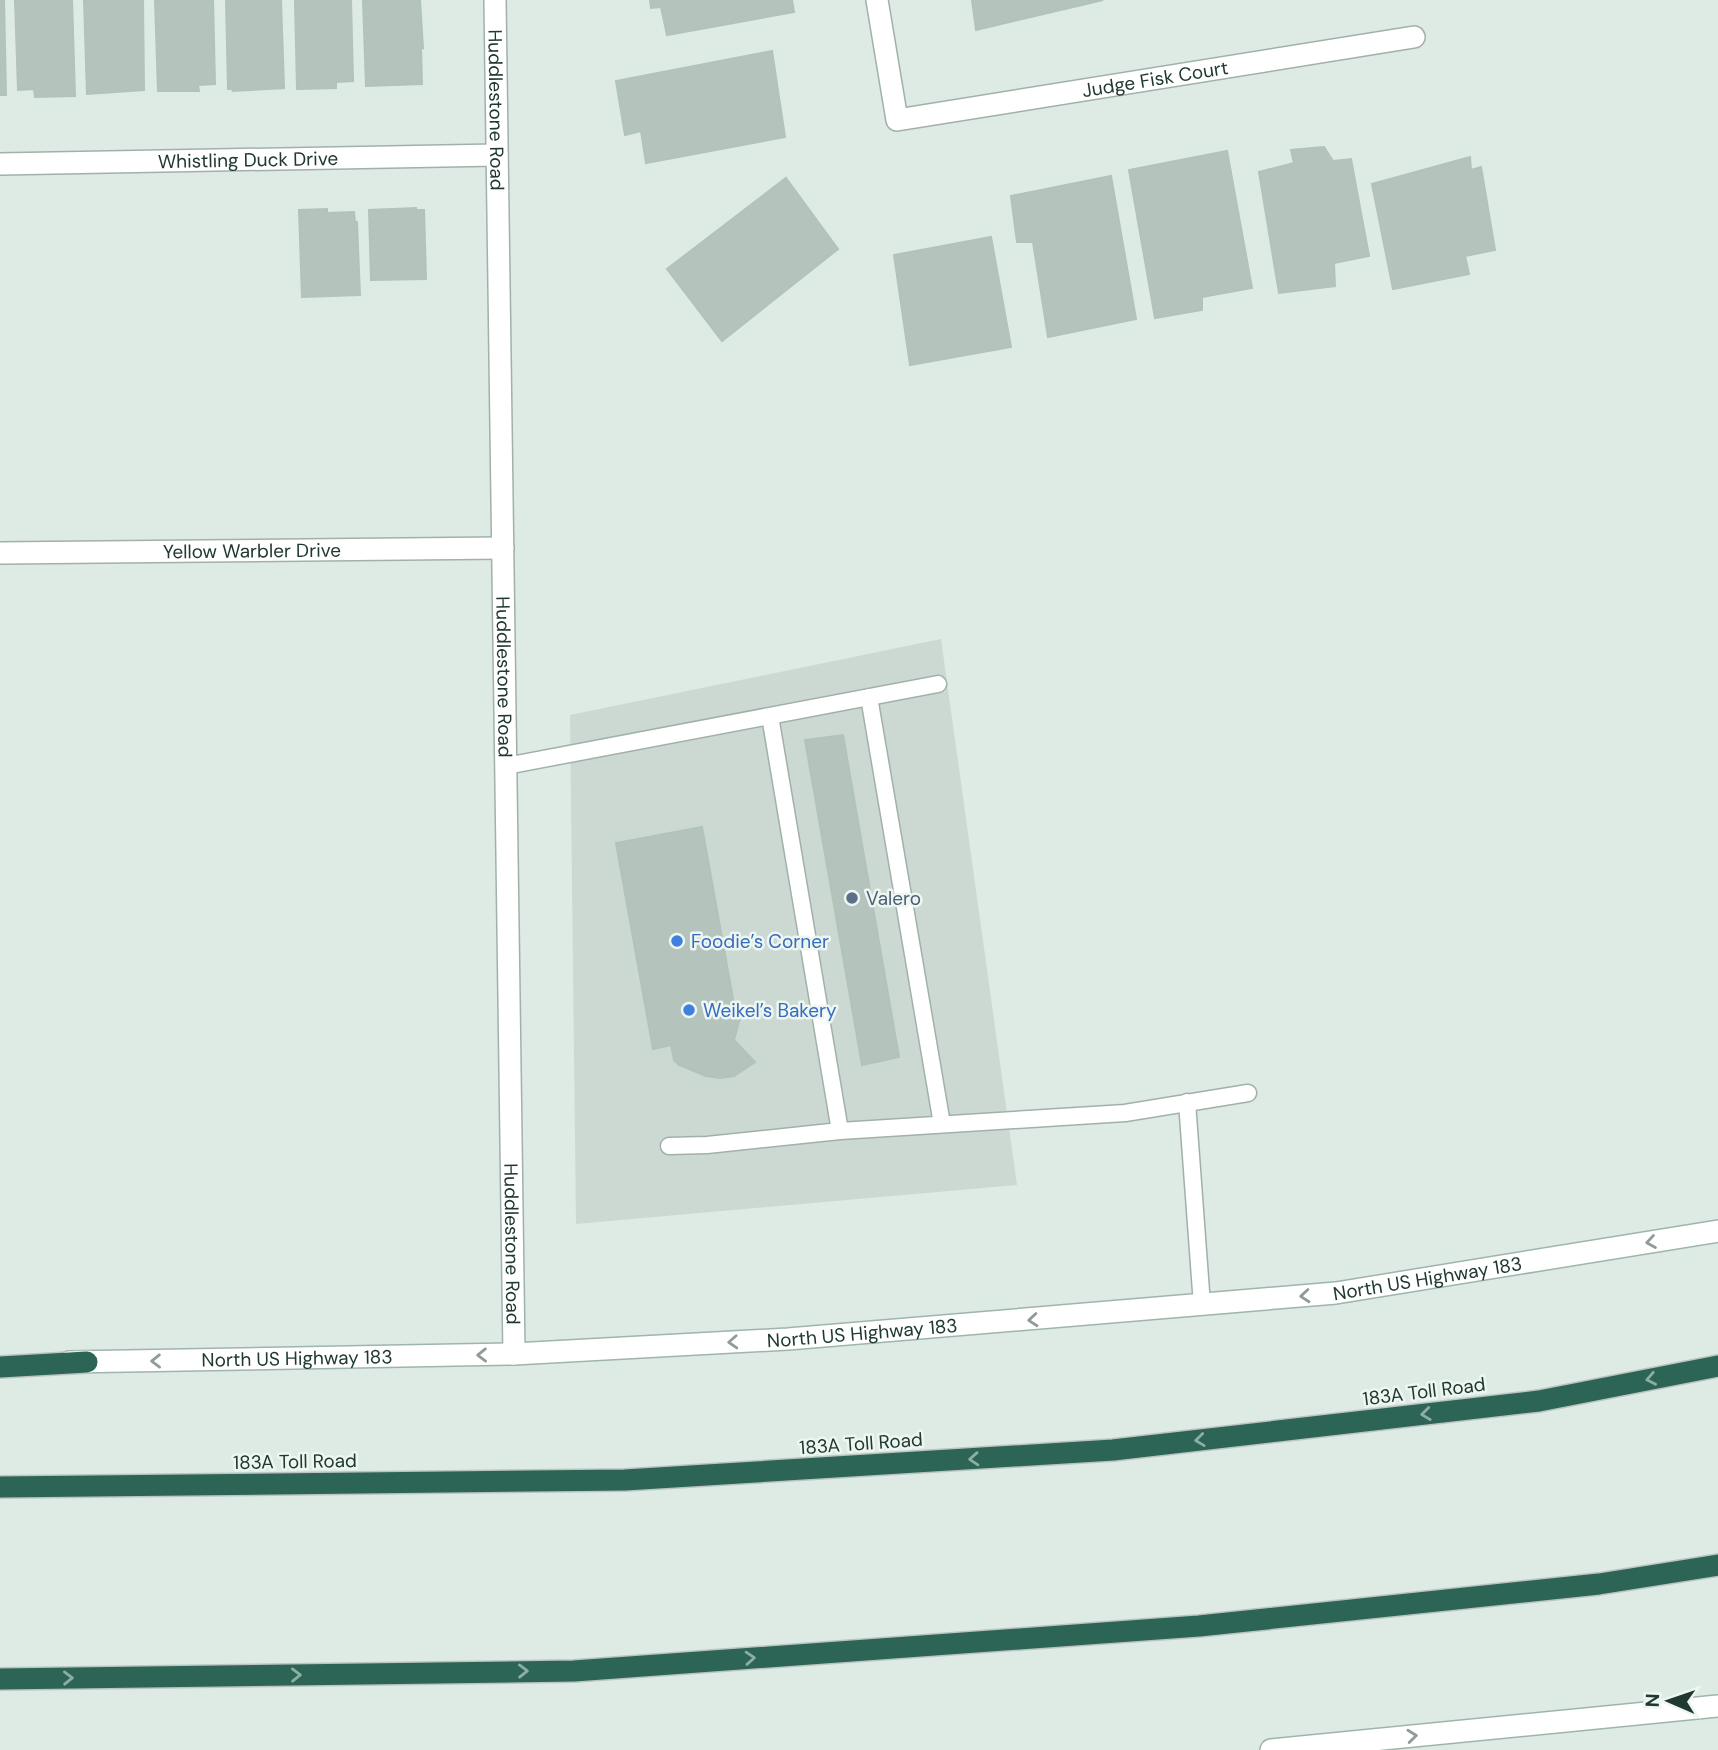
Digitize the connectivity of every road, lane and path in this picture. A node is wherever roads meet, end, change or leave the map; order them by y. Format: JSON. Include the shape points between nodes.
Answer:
{"nodes":[{"id":1,"x":495,"y":0,"type":"edge"},
{"id":2,"x":877,"y":0,"type":"edge"},
{"id":3,"x":1414,"y":37,"type":"dead end"},
{"id":4,"x":497,"y":155,"type":"junction"},
{"id":5,"x":0,"y":164,"type":"edge"},
{"id":6,"x":503,"y":548,"type":"junction"},
{"id":7,"x":0,"y":553,"type":"edge"},
{"id":8,"x":938,"y":684,"type":"dead end"},
{"id":9,"x":869,"y":697,"type":"junction"},
{"id":10,"x":770,"y":716,"type":"junction"},
{"id":11,"x":506,"y":765,"type":"junction"},
{"id":12,"x":1248,"y":1093,"type":"dead end"},
{"id":13,"x":1187,"y":1102,"type":"junction"},
{"id":14,"x":942,"y":1124,"type":"junction"},
{"id":15,"x":840,"y":1131,"type":"junction"},
{"id":16,"x":669,"y":1146,"type":"dead end"},
{"id":17,"x":1718,"y":1231,"type":"edge"},
{"id":18,"x":1202,"y":1305,"type":"junction"},
{"id":19,"x":514,"y":1354,"type":"junction"},
{"id":20,"x":0,"y":1360,"type":"edge"},
{"id":21,"x":87,"y":1362,"type":"junction"},
{"id":22,"x":1718,"y":1366,"type":"edge"},
{"id":23,"x":0,"y":1367,"type":"edge"},
{"id":24,"x":0,"y":1488,"type":"edge"},
{"id":25,"x":1718,"y":1565,"type":"edge"},
{"id":26,"x":0,"y":1679,"type":"edge"},
{"id":27,"x":1718,"y":1706,"type":"edge"},
{"id":28,"x":1271,"y":1750,"type":"edge"}],
"edges":[{"from":1,"to":4,"type":"street","name":"Huddlestone Road"},
{"from":2,"to":3,"type":"street","name":"Judge Fisk Court","via":[[897,120]]},
{"from":4,"to":5,"type":"street","name":"Whistling Duck Drive"},
{"from":4,"to":6,"type":"street","name":"Huddlestone Road"},
{"from":6,"to":7,"type":"street","name":"Yellow Warbler Drive"},
{"from":6,"to":11,"type":"street","name":"Huddlestone Road"},
{"from":8,"to":9,"type":"lane"},
{"from":9,"to":10,"type":"lane"},
{"from":9,"to":14,"type":"lane"},
{"from":10,"to":11,"type":"lane"},
{"from":10,"to":15,"type":"lane"},
{"from":11,"to":19,"type":"street","name":"Huddlestone Road"},
{"from":12,"to":13,"type":"lane"},
{"from":13,"to":14,"type":"lane","via":[[1125,1113]]},
{"from":13,"to":18,"type":"lane"},
{"from":14,"to":15,"type":"lane"},
{"from":15,"to":16,"type":"lane"},
{"from":17,"to":18,"type":"street","name":"North US Highway 183","one_way":true,"via":[[1336,1293]]},
{"from":18,"to":19,"type":"street","name":"North US Highway 183","one_way":true,"via":[[788,1339]]},
{"from":19,"to":21,"type":"street","name":"North US Highway 183","one_way":true},
{"from":20,"to":21,"type":"street","name":"North US Highway 183"},
{"from":21,"to":23,"type":"highway"},
{"from":22,"to":24,"type":"highway","name":"183A Toll Road","one_way":true,"via":[[1539,1401],[1113,1450],[625,1480]]},
{"from":26,"to":25,"type":"highway","one_way":true,"via":[[587,1670],[1199,1626],[1599,1584]]},
{"from":28,"to":27,"type":"street","one_way":true}]}
